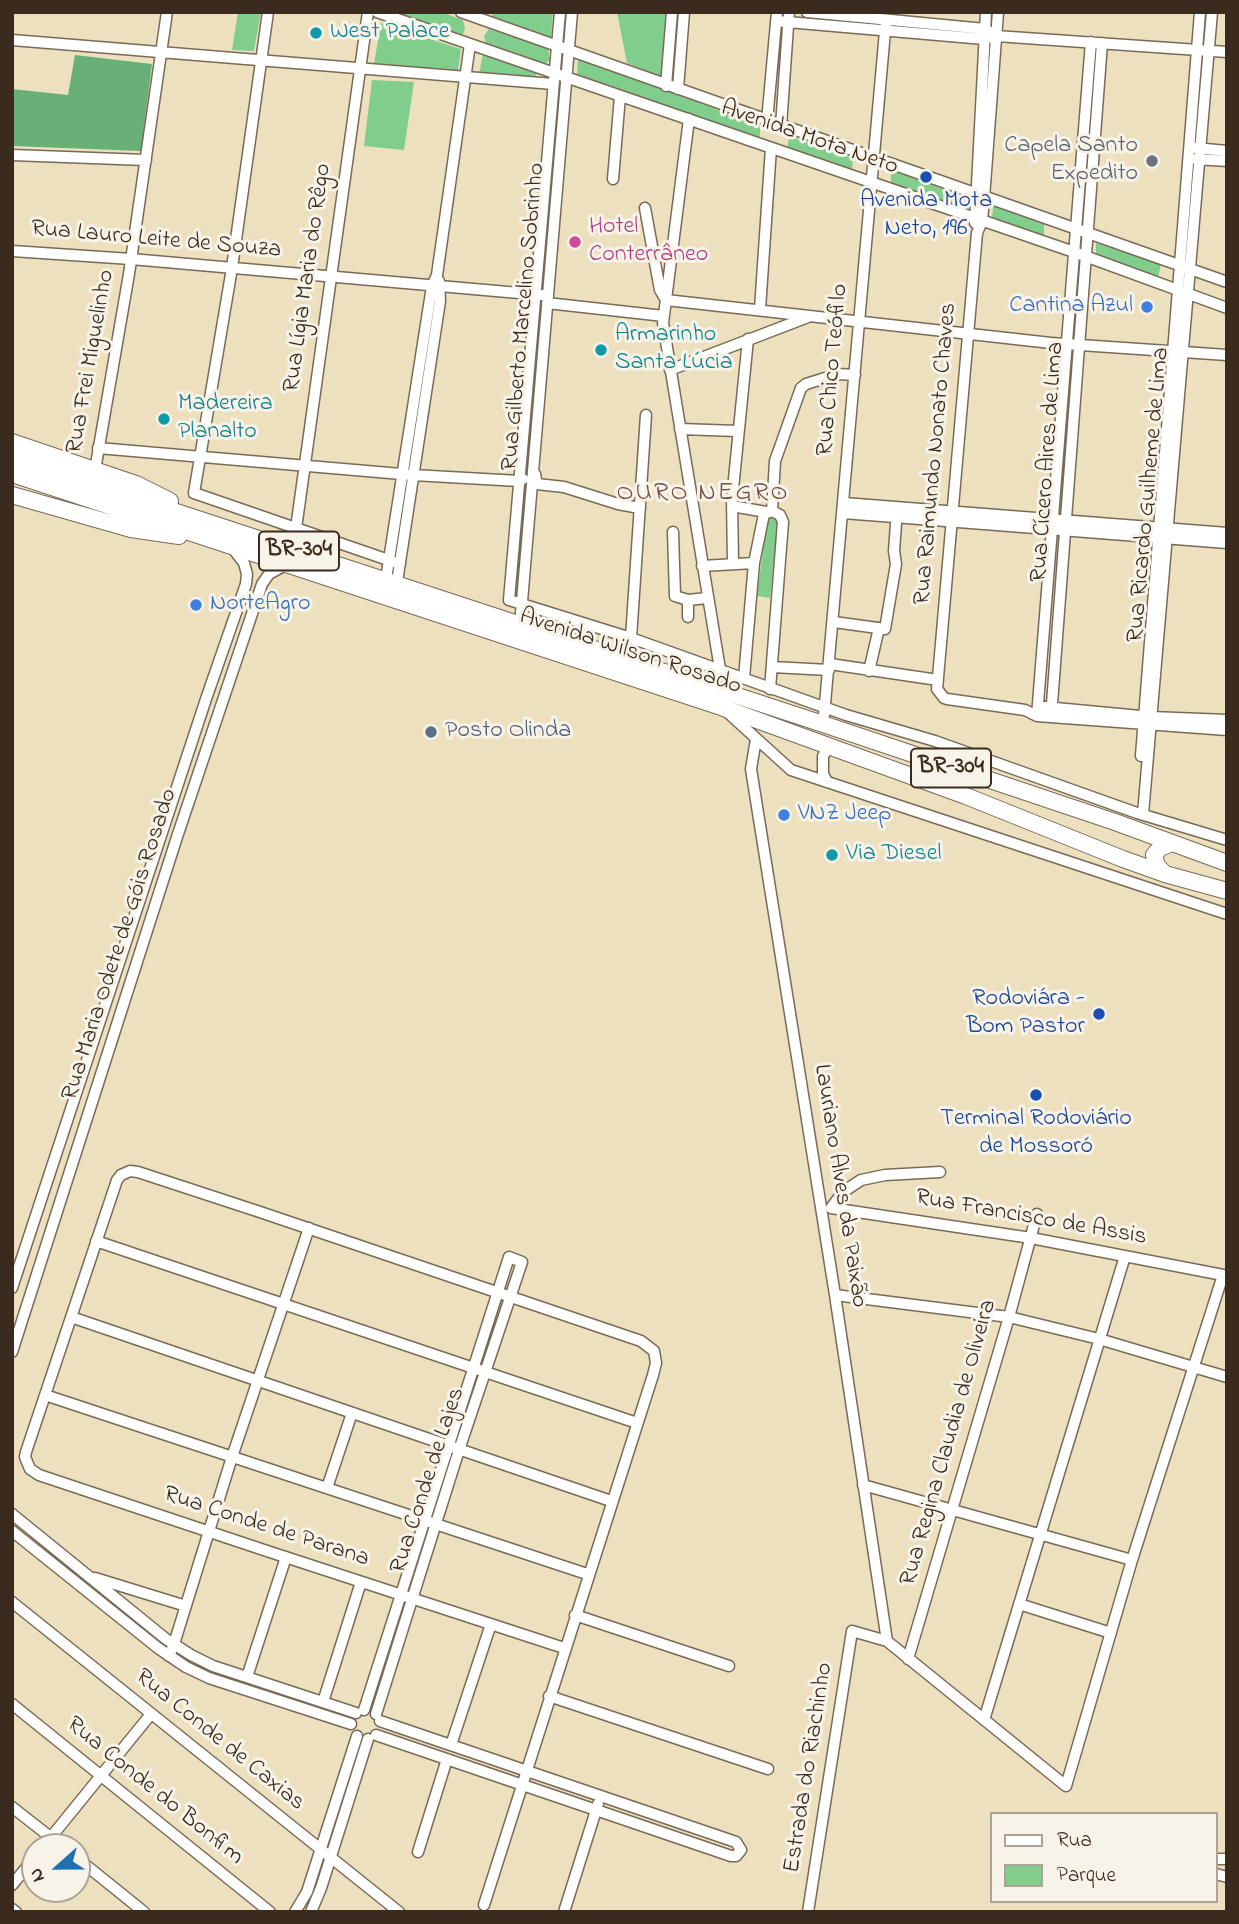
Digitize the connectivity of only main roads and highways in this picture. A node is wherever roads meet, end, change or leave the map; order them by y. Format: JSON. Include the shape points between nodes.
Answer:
{"nodes":[{"id":1,"x":12,"y":442,"type":"edge"},
{"id":2,"x":12,"y":458,"type":"edge"},
{"id":3,"x":12,"y":474,"type":"edge"},
{"id":4,"x":12,"y":495,"type":"edge"},
{"id":5,"x":163,"y":516,"type":"junction"},
{"id":6,"x":211,"y":531,"type":"junction"},
{"id":7,"x":291,"y":557,"type":"junction"},
{"id":8,"x":1115,"y":822,"type":"junction"},
{"id":9,"x":1172,"y":843,"type":"junction"},
{"id":10,"x":1106,"y":852,"type":"junction"},
{"id":11,"x":1227,"y":863,"type":"edge"},
{"id":12,"x":1165,"y":874,"type":"junction"},
{"id":13,"x":1227,"y":891,"type":"edge"}],
"edges":[{"from":1,"to":6,"type":"highway","via":[[136,484]]},
{"from":2,"to":5,"type":"highway","name":"Avenida Wilson Rosado","number":"BR-304"},
{"from":3,"to":5,"type":"highway","name":"Avenida Wilson Rosado","number":"BR-304"},
{"from":4,"to":6,"type":"highway","via":[[131,529],[160,534]]},
{"from":5,"to":6,"type":"highway","name":"Avenida Wilson Rosado","number":"BR-304"},
{"from":6,"to":7,"type":"highway","name":"Avenida Wilson Rosado","number":"BR-304"},
{"from":6,"to":7,"type":"highway","name":"Avenida Wilson Rosado","number":"BR-304","via":[[229,544]]},
{"from":7,"to":8,"type":"highway","name":"Avenida Wilson Rosado","number":"BR-304","via":[[391,581],[520,625],[824,716]]},
{"from":7,"to":10,"type":"highway","name":"Avenida Wilson Rosado","number":"BR-304","via":[[835,747]]},
{"from":8,"to":9,"type":"highway","name":"Avenida Wilson Rosado","number":"BR-304"},
{"from":8,"to":10,"type":"highway","via":[[1128,839],[1123,847]]},
{"from":9,"to":11,"type":"highway","name":"Avenida Wilson Rosado","number":"BR-304"},
{"from":9,"to":12,"type":"highway","via":[[1154,855]]},
{"from":10,"to":12,"type":"highway","name":"Avenida Wilson Rosado","number":"BR-304"},
{"from":12,"to":13,"type":"highway","name":"Avenida Wilson Rosado","number":"BR-304"}]}
